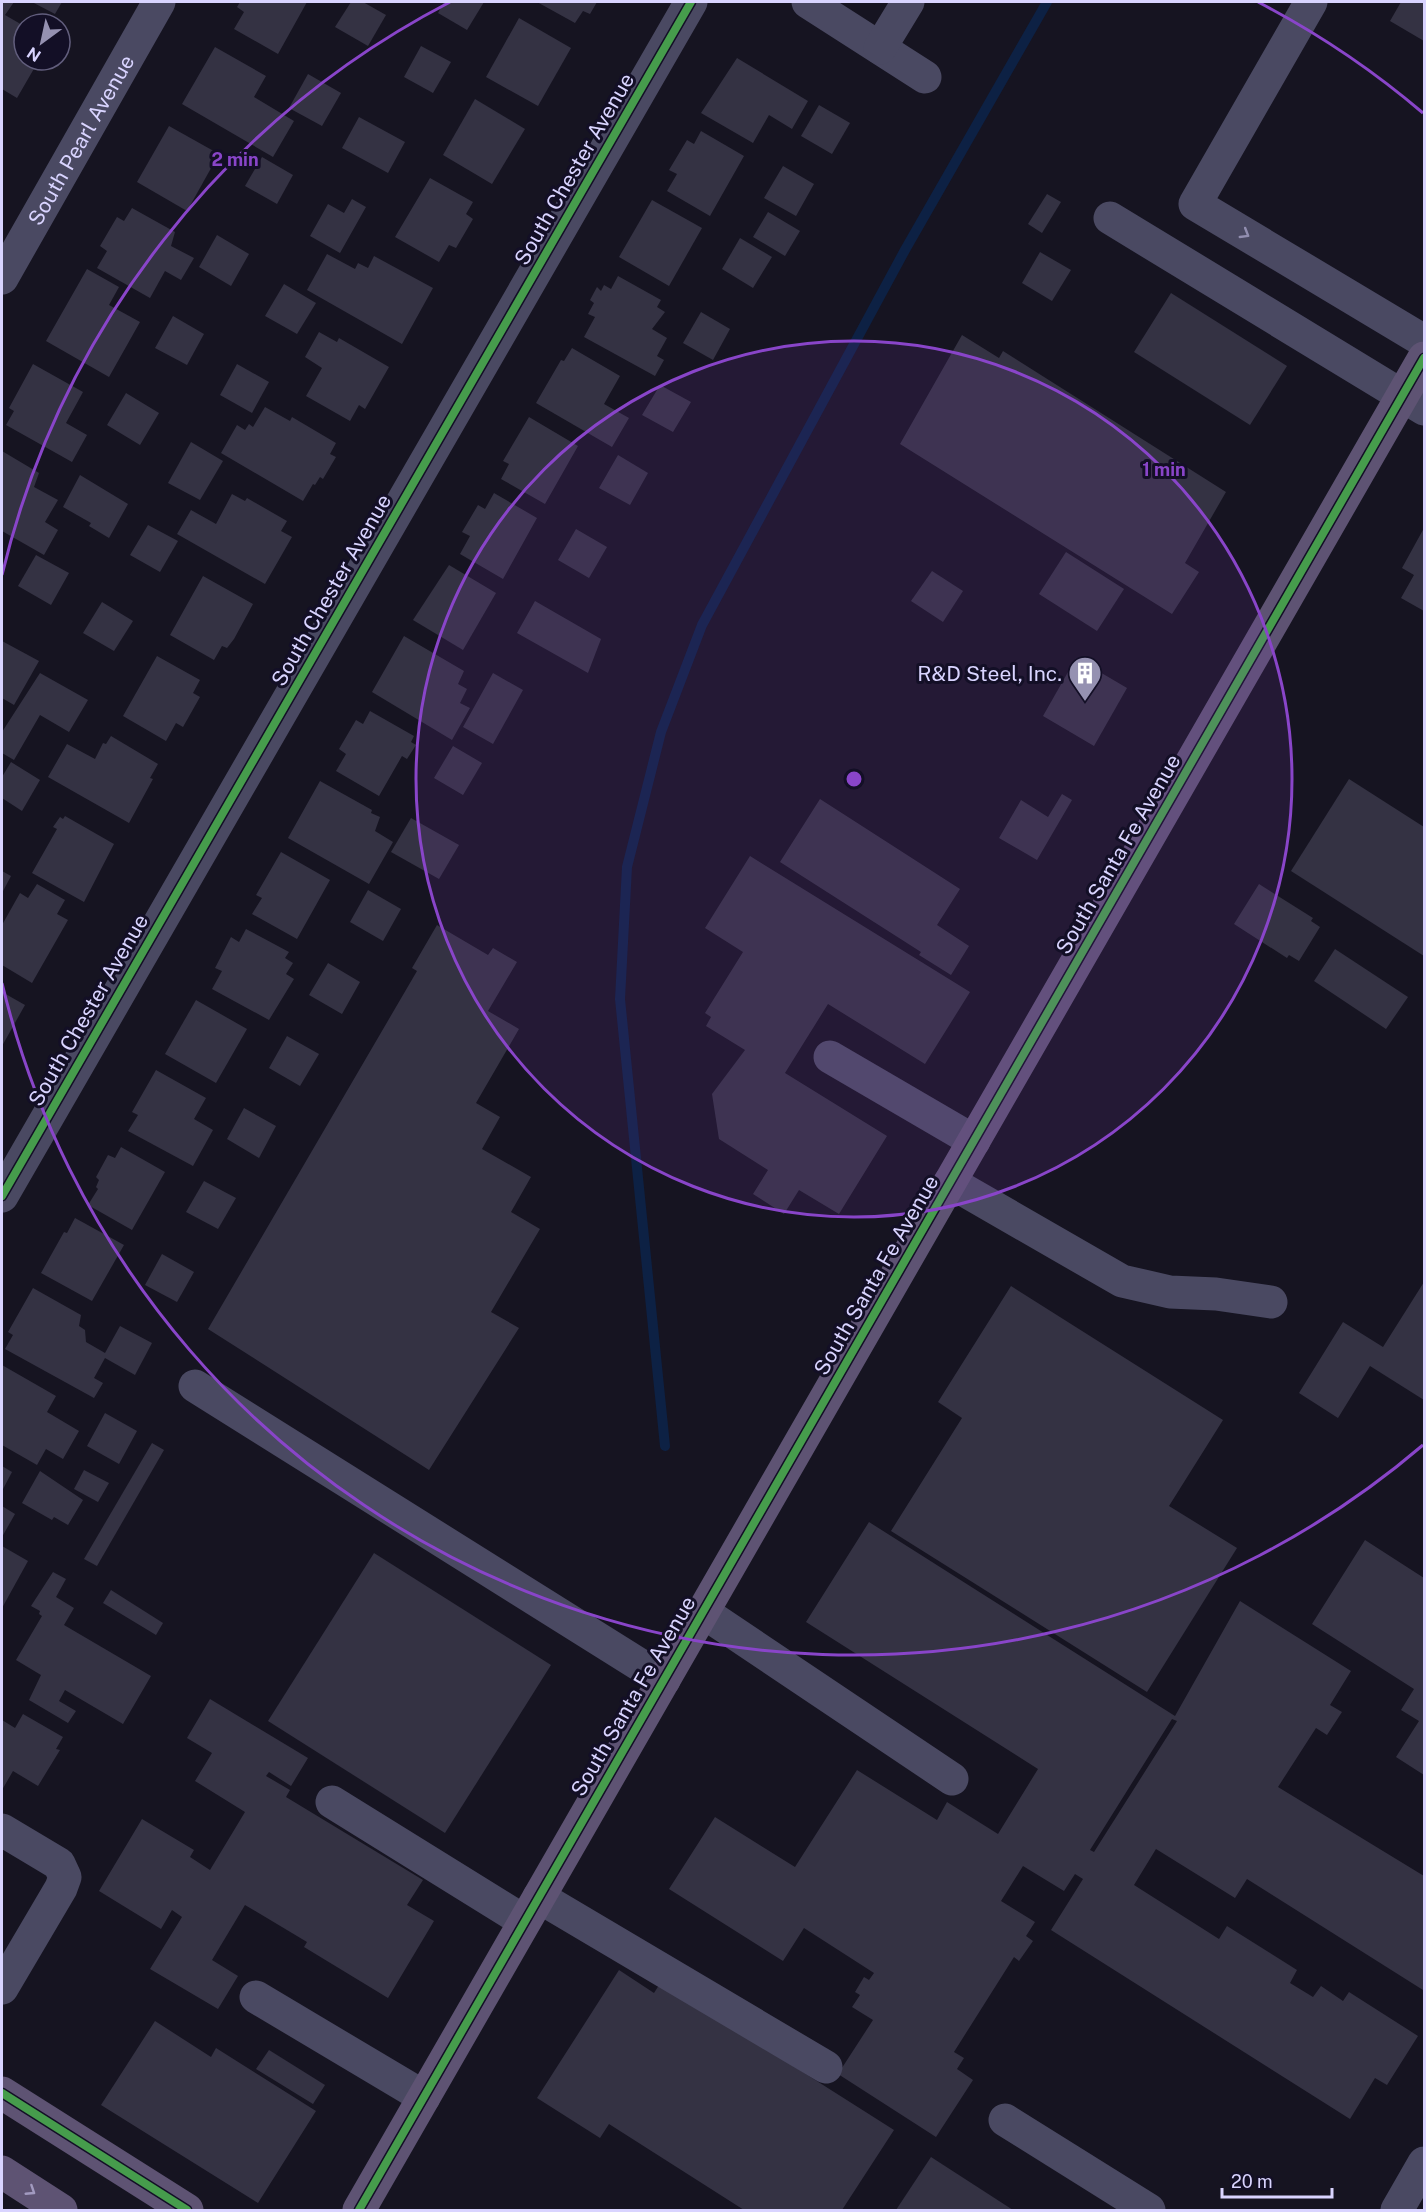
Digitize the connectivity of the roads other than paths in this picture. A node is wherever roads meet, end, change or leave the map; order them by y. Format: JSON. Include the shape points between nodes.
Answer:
{"nodes":[{"id":1,"x":159,"y":2,"type":"edge"},
{"id":2,"x":691,"y":2,"type":"edge"},
{"id":3,"x":808,"y":2,"type":"edge"},
{"id":4,"x":908,"y":2,"type":"edge"},
{"id":5,"x":1311,"y":2,"type":"edge"},
{"id":6,"x":880,"y":48,"type":"junction"},
{"id":7,"x":925,"y":77,"type":"dead end"},
{"id":8,"x":1110,"y":218,"type":"dead end"},
{"id":9,"x":2,"y":278,"type":"edge"},
{"id":10,"x":1420,"y":374,"type":"edge"},
{"id":11,"x":830,"y":1057,"type":"dead end"},
{"id":12,"x":974,"y":1141,"type":"junction"},
{"id":13,"x":950,"y":1182,"type":"junction"},
{"id":14,"x":2,"y":1196,"type":"edge"},
{"id":15,"x":1271,"y":1302,"type":"dead end"},
{"id":16,"x":195,"y":1386,"type":"dead end"},
{"id":17,"x":703,"y":1612,"type":"junction"},
{"id":18,"x":664,"y":1680,"type":"junction"},
{"id":19,"x":952,"y":1779,"type":"dead end"},
{"id":20,"x":332,"y":1802,"type":"dead end"},
{"id":21,"x":2,"y":1830,"type":"edge"},
{"id":22,"x":531,"y":1909,"type":"junction"},
{"id":23,"x":2,"y":1988,"type":"edge"},
{"id":24,"x":256,"y":1996,"type":"dead end"},
{"id":25,"x":826,"y":2067,"type":"dead end"},
{"id":26,"x":2,"y":2092,"type":"edge"},
{"id":27,"x":424,"y":2097,"type":"junction"},
{"id":28,"x":1005,"y":2120,"type":"dead end"},
{"id":29,"x":1425,"y":2163,"type":"edge"},
{"id":30,"x":2,"y":2172,"type":"edge"},
{"id":31,"x":62,"y":2211,"type":"edge"},
{"id":32,"x":187,"y":2211,"type":"edge"},
{"id":33,"x":359,"y":2211,"type":"edge"},
{"id":34,"x":1149,"y":2211,"type":"edge"},
{"id":35,"x":1397,"y":2211,"type":"edge"}],
"edges":[{"from":1,"to":9,"type":"street","name":"South Pearl Avenue"},
{"from":2,"to":14,"type":"street","name":"South Chester Avenue"},
{"from":3,"to":6,"type":"street"},
{"from":4,"to":6,"type":"street"},
{"from":5,"to":10,"type":"street","one_way":true,"via":[[1195,204]]},
{"from":6,"to":7,"type":"street"},
{"from":8,"to":10,"type":"street"},
{"from":10,"to":12,"type":"main road","name":"South Santa Fe Avenue"},
{"from":11,"to":12,"type":"street"},
{"from":12,"to":13,"type":"main road","name":"South Santa Fe Avenue"},
{"from":13,"to":15,"type":"street","via":[[1122,1281],[1170,1292]]},
{"from":13,"to":17,"type":"main road","name":"South Santa Fe Avenue"},
{"from":16,"to":18,"type":"street"},
{"from":17,"to":18,"type":"main road","name":"South Santa Fe Avenue"},
{"from":17,"to":19,"type":"street"},
{"from":18,"to":22,"type":"main road","name":"South Santa Fe Avenue"},
{"from":20,"to":22,"type":"street"},
{"from":21,"to":23,"type":"street","via":[[59,1864],[64,1876],[61,1888]]},
{"from":22,"to":25,"type":"street"},
{"from":22,"to":27,"type":"main road","name":"South Santa Fe Avenue"},
{"from":24,"to":27,"type":"street"},
{"from":26,"to":32,"type":"main road"},
{"from":27,"to":33,"type":"main road","name":"South Santa Fe Avenue"},
{"from":28,"to":34,"type":"street"},
{"from":29,"to":35,"type":"street"},
{"from":30,"to":31,"type":"main road","one_way":true}]}
